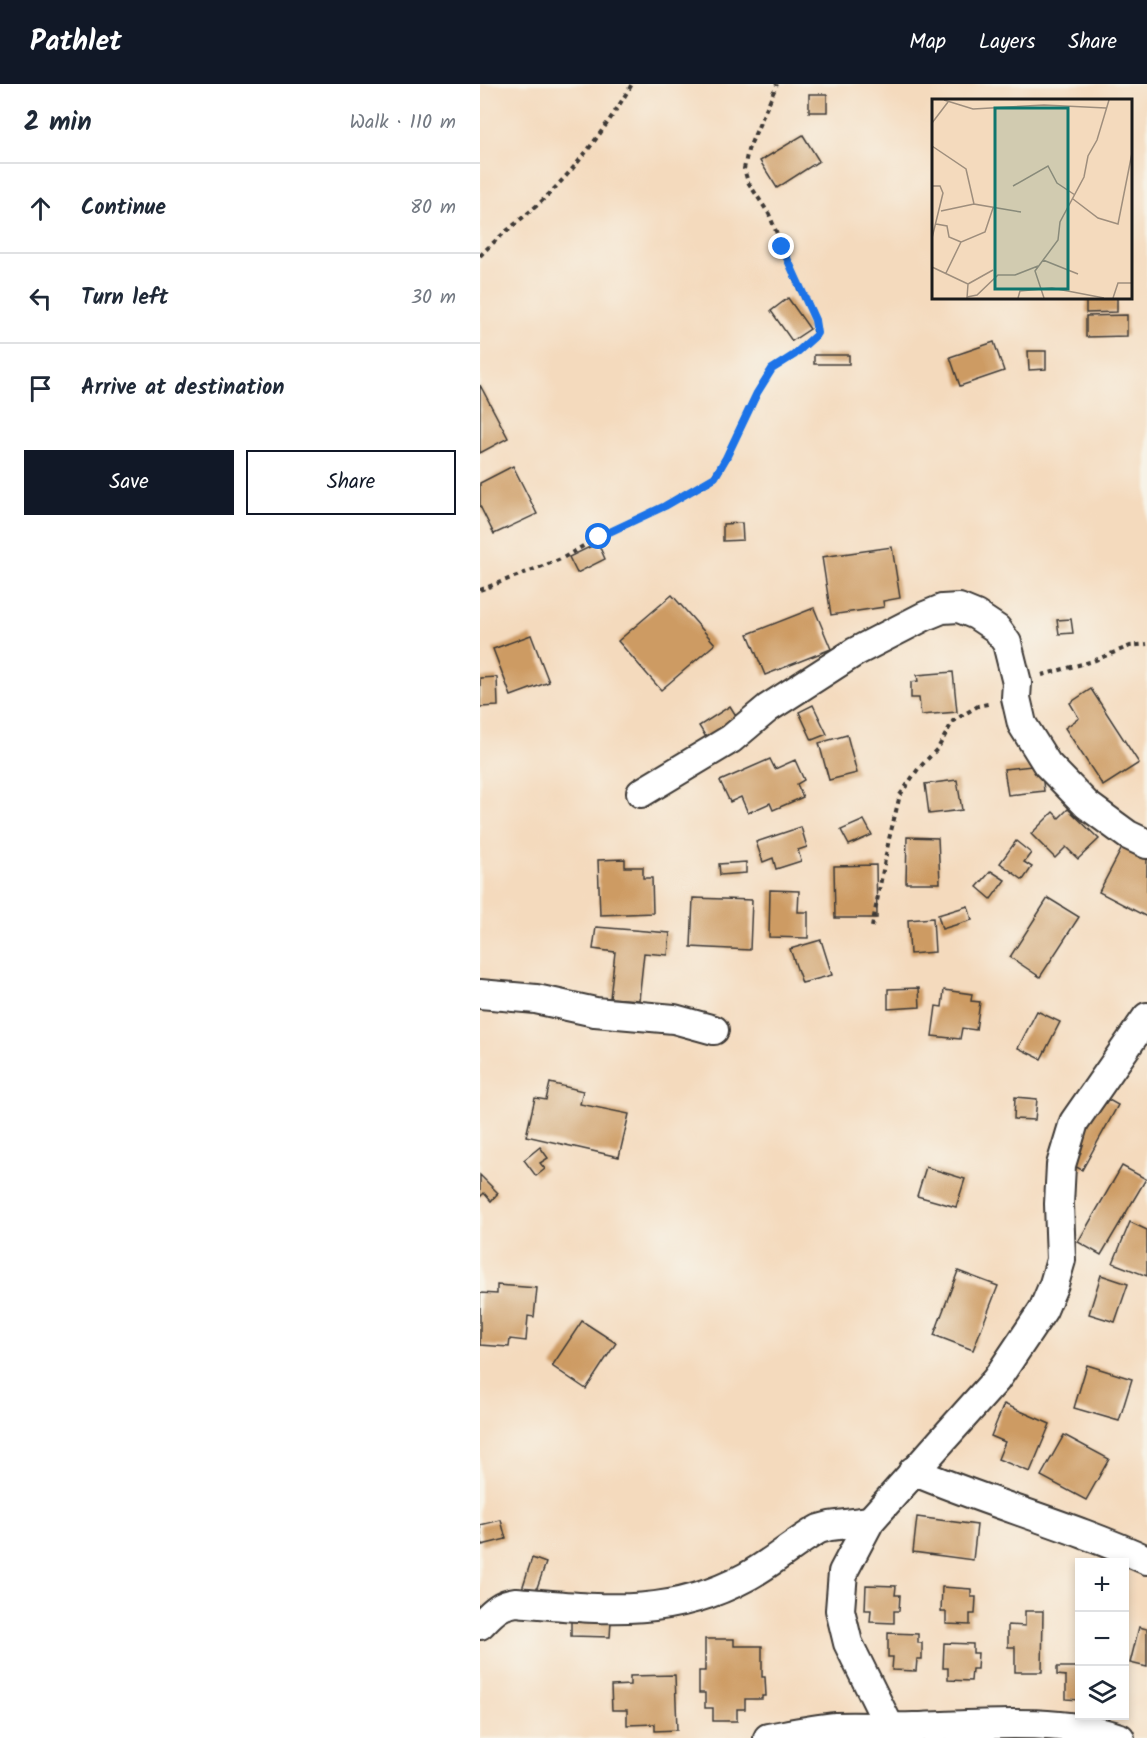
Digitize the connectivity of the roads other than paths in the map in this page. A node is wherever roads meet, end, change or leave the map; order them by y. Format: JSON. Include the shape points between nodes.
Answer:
{"nodes":[{"id":1,"x":641,"y":793,"type":"dead end"},
{"id":2,"x":1147,"y":844,"type":"edge"},
{"id":3,"x":480,"y":994,"type":"edge"},
{"id":4,"x":1147,"y":1017,"type":"edge"},
{"id":5,"x":714,"y":1030,"type":"dead end"},
{"id":6,"x":913,"y":1471,"type":"junction"},
{"id":7,"x":870,"y":1521,"type":"junction"},
{"id":8,"x":1147,"y":1560,"type":"edge"},
{"id":9,"x":480,"y":1625,"type":"edge"},
{"id":10,"x":893,"y":1733,"type":"edge"},
{"id":11,"x":768,"y":1738,"type":"edge"},
{"id":12,"x":1120,"y":1738,"type":"edge"}],
"edges":[{"from":1,"to":2,"type":"street","via":[[731,739],[768,708],[855,652],[925,616],[959,608],[997,629],[1007,643],[1022,724],[1047,764],[1087,805]]},
{"from":3,"to":5,"type":"street","via":[[536,999],[595,1012],[674,1019]]},
{"from":4,"to":6,"type":"street","via":[[1074,1122],[1061,1165],[1061,1260],[1043,1310],[996,1380]]},
{"from":6,"to":7,"type":"street"},
{"from":6,"to":8,"type":"street"},
{"from":7,"to":9,"type":"street","via":[[819,1529],[746,1577],[703,1597],[663,1607],[621,1610],[516,1602],[496,1608]]},
{"from":7,"to":10,"type":"street","via":[[843,1572],[840,1610],[848,1642]]},
{"from":10,"to":11,"type":"street","via":[[835,1728]]},
{"from":10,"to":12,"type":"street","via":[[998,1724],[1050,1725]]}]}
